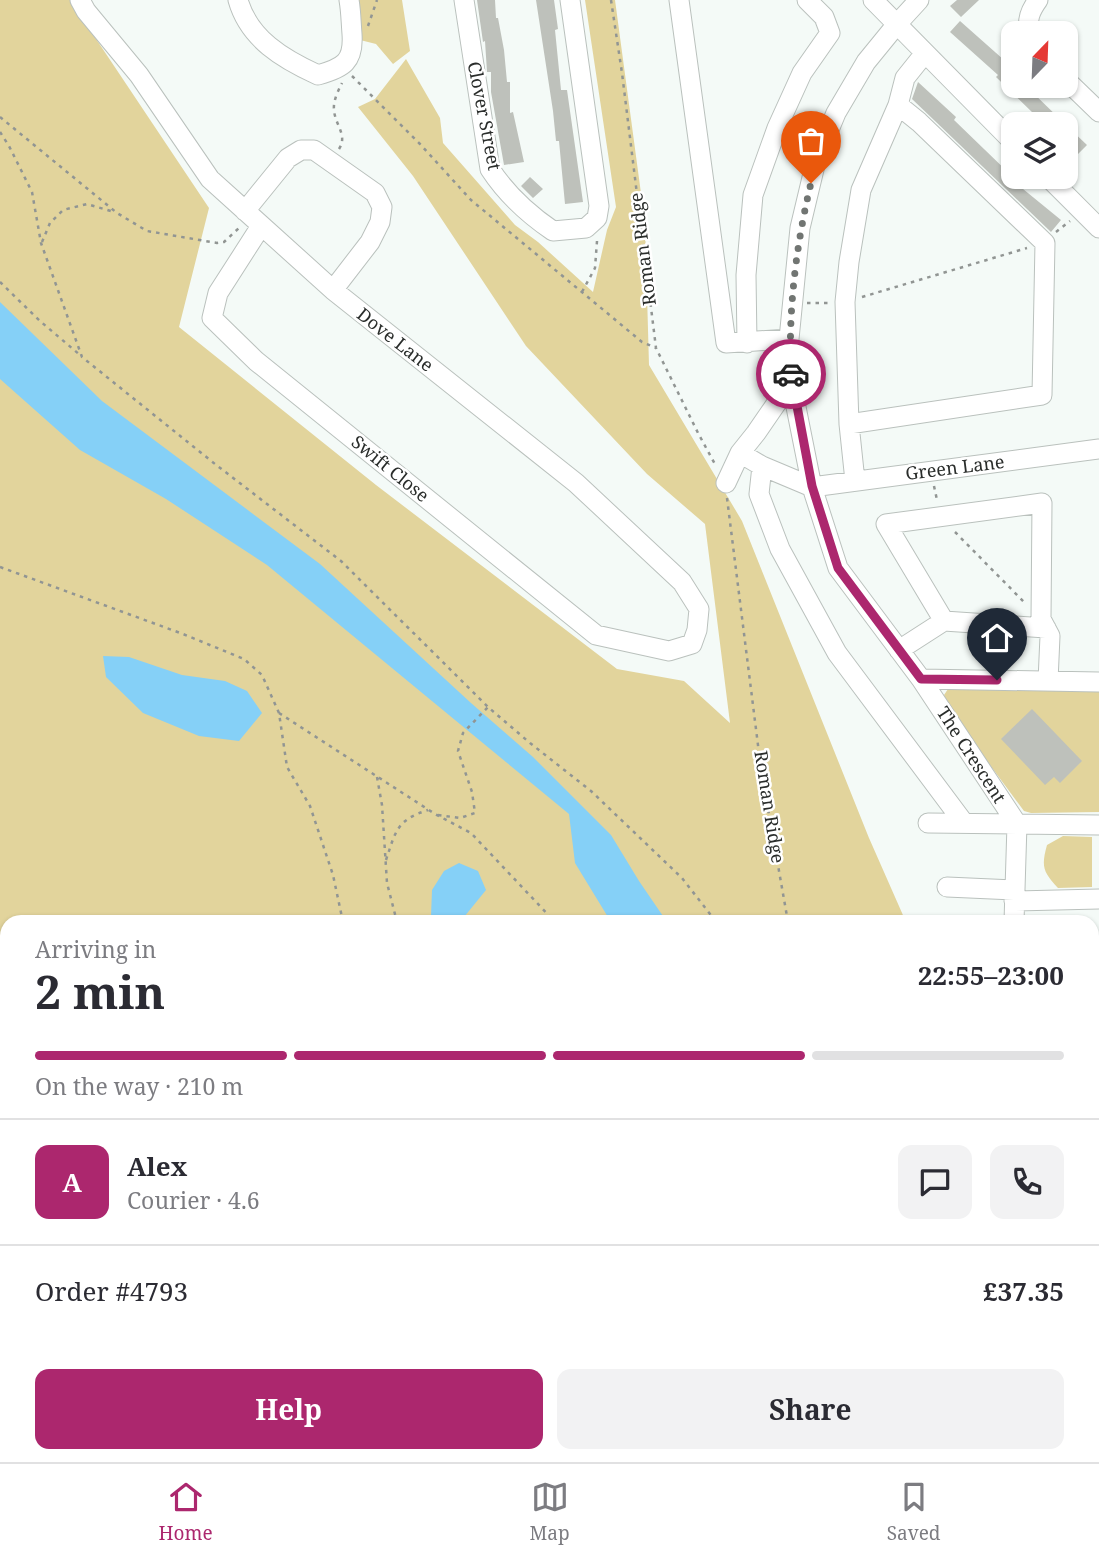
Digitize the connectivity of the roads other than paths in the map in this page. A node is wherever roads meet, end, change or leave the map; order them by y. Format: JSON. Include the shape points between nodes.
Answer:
{"nodes":[{"id":1,"x":80,"y":0,"type":"edge"},
{"id":2,"x":349,"y":0,"type":"edge"},
{"id":3,"x":464,"y":0,"type":"edge"},
{"id":4,"x":570,"y":0,"type":"edge"},
{"id":5,"x":679,"y":0,"type":"edge"},
{"id":6,"x":807,"y":0,"type":"edge"},
{"id":7,"x":873,"y":0,"type":"edge"},
{"id":8,"x":919,"y":0,"type":"edge"},
{"id":9,"x":1038,"y":0,"type":"edge"},
{"id":10,"x":240,"y":8,"type":"edge"},
{"id":11,"x":1028,"y":21,"type":"edge"},
{"id":12,"x":897,"y":24,"type":"junction"},
{"id":13,"x":925,"y":53,"type":"junction"},
{"id":14,"x":1078,"y":92,"type":"edge"},
{"id":15,"x":898,"y":105,"type":"junction"},
{"id":16,"x":1099,"y":112,"type":"edge"},
{"id":17,"x":1001,"y":130,"type":"edge"},
{"id":18,"x":1060,"y":189,"type":"edge"},
{"id":19,"x":252,"y":217,"type":"junction"},
{"id":20,"x":1099,"y":228,"type":"edge"},
{"id":21,"x":333,"y":290,"type":"junction"},
{"id":22,"x":789,"y":339,"type":"junction"},
{"id":23,"x":747,"y":343,"type":"junction"},
{"id":24,"x":791,"y":382,"type":"junction"},
{"id":25,"x":849,"y":424,"type":"junction"},
{"id":26,"x":1099,"y":449,"type":"edge"},
{"id":27,"x":740,"y":453,"type":"junction"},
{"id":28,"x":762,"y":466,"type":"junction"},
{"id":29,"x":855,"y":481,"type":"junction"},
{"id":30,"x":726,"y":483,"type":"road end"},
{"id":31,"x":812,"y":486,"type":"junction"},
{"id":32,"x":944,"y":621,"type":"junction"},
{"id":33,"x":1044,"y":624,"type":"junction"},
{"id":34,"x":899,"y":650,"type":"junction"},
{"id":35,"x":669,"y":651,"type":"joint"},
{"id":36,"x":921,"y":679,"type":"junction"},
{"id":37,"x":1048,"y":681,"type":"junction"},
{"id":38,"x":1099,"y":682,"type":"edge"},
{"id":39,"x":928,"y":823,"type":"dead end"},
{"id":40,"x":964,"y":823,"type":"junction"},
{"id":41,"x":1017,"y":824,"type":"junction"},
{"id":42,"x":1099,"y":825,"type":"edge"},
{"id":43,"x":947,"y":887,"type":"dead end"},
{"id":44,"x":1014,"y":896,"type":"junction"},
{"id":45,"x":1099,"y":899,"type":"edge"},
{"id":46,"x":1014,"y":915,"type":"edge"}],
"edges":[{"from":1,"to":19,"type":"street","name":"Dove Lane","via":[[139,75],[210,179]]},
{"from":2,"to":10,"type":"street","via":[[353,48],[349,59],[336,70],[317,75],[267,46]]},
{"from":3,"to":4,"type":"street","name":"Clover Street","via":[[490,169],[526,212],[553,231],[586,228],[595,215]]},
{"from":5,"to":23,"type":"street","via":[[726,344]]},
{"from":6,"to":23,"type":"street","via":[[824,17],[830,33],[802,73],[753,195],[746,275]]},
{"from":7,"to":12,"type":"street"},
{"from":8,"to":12,"type":"street","name":"The Crescent"},
{"from":9,"to":11,"type":"street"},
{"from":12,"to":13,"type":"street"},
{"from":12,"to":22,"type":"street","name":"The Crescent","via":[[866,62],[836,113],[816,161],[800,229]]},
{"from":13,"to":15,"type":"street","via":[[905,78]]},
{"from":13,"to":17,"type":"street"},
{"from":14,"to":16,"type":"street"},
{"from":15,"to":25,"type":"street","via":[[861,190],[849,262],[845,302]]},
{"from":15,"to":25,"type":"street","via":[[1045,243],[1042,395]]},
{"from":18,"to":20,"type":"street"},
{"from":19,"to":21,"type":"street","name":"Dove Lane"},
{"from":19,"to":21,"type":"street","via":[[288,158],[302,150],[314,150],[375,193],[382,207],[380,222]]},
{"from":19,"to":35,"type":"street","name":"Swift Close","via":[[218,293],[212,318],[256,361],[596,635]]},
{"from":21,"to":35,"type":"street","name":"Dove Lane","via":[[576,483],[682,582],[699,609],[697,630],[692,643]]},
{"from":22,"to":23,"type":"street"},
{"from":22,"to":24,"type":"street","name":"The Crescent"},
{"from":24,"to":27,"type":"street"},
{"from":24,"to":31,"type":"street","name":"The Crescent"},
{"from":25,"to":29,"type":"street"},
{"from":26,"to":29,"type":"street","name":"Green Lane"},
{"from":27,"to":28,"type":"street"},
{"from":27,"to":30,"type":"street"},
{"from":28,"to":31,"type":"street"},
{"from":28,"to":40,"type":"street","via":[[758,494],[780,549],[837,653]]},
{"from":29,"to":31,"type":"street","name":"Green Lane"},
{"from":31,"to":34,"type":"street","name":"The Crescent","via":[[838,568]]},
{"from":32,"to":33,"type":"street"},
{"from":32,"to":33,"type":"street","via":[[886,524],[1042,503]]},
{"from":32,"to":34,"type":"street"},
{"from":33,"to":37,"type":"street","via":[[1050,636]]},
{"from":34,"to":36,"type":"street","name":"The Crescent"},
{"from":36,"to":37,"type":"street"},
{"from":36,"to":41,"type":"street","name":"The Crescent"},
{"from":37,"to":38,"type":"street"},
{"from":39,"to":40,"type":"street"},
{"from":40,"to":41,"type":"street"},
{"from":41,"to":42,"type":"street"},
{"from":41,"to":44,"type":"street"},
{"from":43,"to":44,"type":"street"},
{"from":44,"to":45,"type":"street"},
{"from":44,"to":46,"type":"street"}]}
